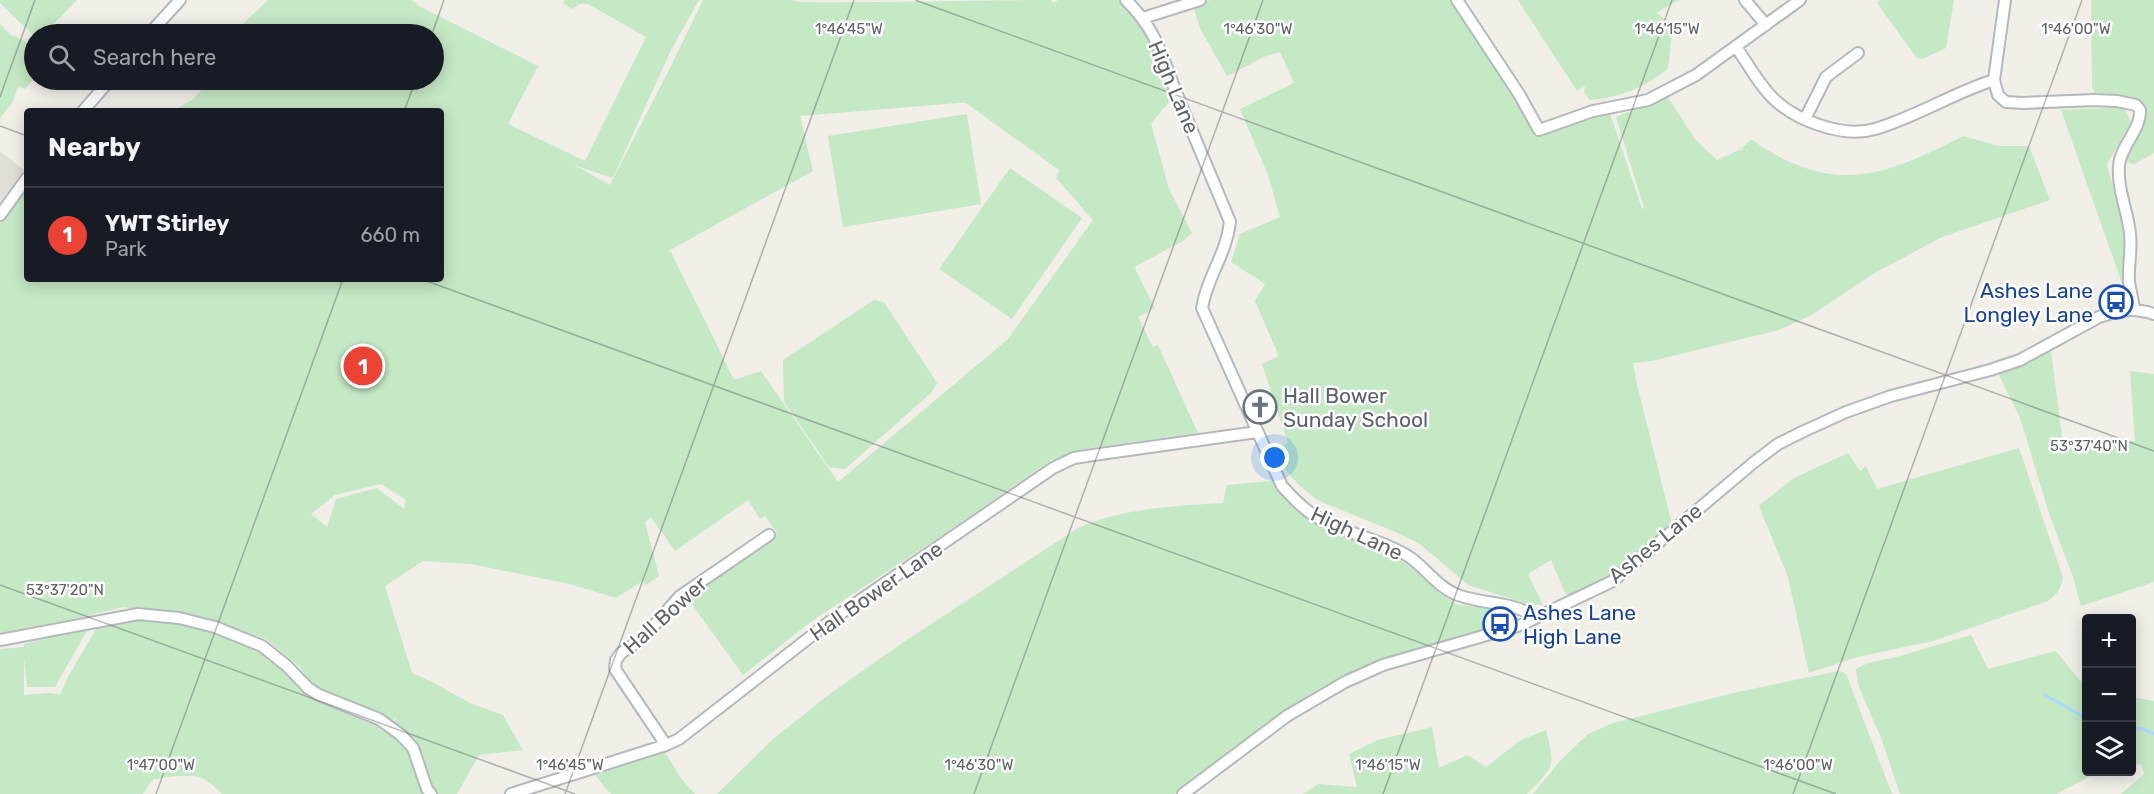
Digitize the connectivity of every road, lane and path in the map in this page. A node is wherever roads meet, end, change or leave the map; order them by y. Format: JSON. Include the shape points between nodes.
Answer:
{"nodes":[{"id":1,"x":1126,"y":0,"type":"edge"},
{"id":2,"x":1200,"y":0,"type":"edge"},
{"id":3,"x":1457,"y":0,"type":"edge"},
{"id":4,"x":1745,"y":0,"type":"edge"},
{"id":5,"x":1800,"y":0,"type":"edge"},
{"id":6,"x":2005,"y":0,"type":"edge"},
{"id":7,"x":173,"y":2,"type":"edge"},
{"id":8,"x":1143,"y":18,"type":"junction"},
{"id":9,"x":156,"y":24,"type":"edge"},
{"id":10,"x":1766,"y":25,"type":"junction"},
{"id":11,"x":1736,"y":47,"type":"junction"},
{"id":12,"x":1858,"y":53,"type":"dead end"},
{"id":13,"x":1994,"y":80,"type":"junction"},
{"id":14,"x":101,"y":90,"type":"edge"},
{"id":15,"x":86,"y":108,"type":"edge"},
{"id":16,"x":1805,"y":119,"type":"junction"},
{"id":17,"x":24,"y":182,"type":"edge"},
{"id":18,"x":0,"y":215,"type":"edge"},
{"id":19,"x":2134,"y":309,"type":"junction"},
{"id":20,"x":2154,"y":314,"type":"edge"},
{"id":21,"x":1257,"y":432,"type":"junction"},
{"id":22,"x":769,"y":535,"type":"dead end"},
{"id":23,"x":1536,"y":617,"type":"junction"},
{"id":24,"x":0,"y":640,"type":"edge"},
{"id":25,"x":666,"y":745,"type":"junction"},
{"id":26,"x":431,"y":794,"type":"edge"},
{"id":27,"x":511,"y":794,"type":"edge"},
{"id":28,"x":1183,"y":794,"type":"edge"}],
"edges":[{"from":1,"to":8,"type":"street","name":"High Lane"},
{"from":2,"to":8,"type":"street"},
{"from":3,"to":11,"type":"street","via":[[1539,130],[1593,111],[1648,100],[1696,75]]},
{"from":4,"to":10,"type":"street"},
{"from":5,"to":10,"type":"street"},
{"from":6,"to":13,"type":"street"},
{"from":7,"to":9,"type":"street"},
{"from":8,"to":21,"type":"street","name":"High Lane","via":[[1160,46],[1230,222],[1228,240],[1202,308]]},
{"from":10,"to":11,"type":"street"},
{"from":11,"to":16,"type":"street","via":[[1778,103]]},
{"from":12,"to":16,"type":"street","via":[[1826,77]]},
{"from":13,"to":16,"type":"street","via":[[1874,130],[1843,131]]},
{"from":13,"to":19,"type":"street","via":[[1998,95],[2006,102],[2117,101],[2136,105],[2140,110],[2140,120],[2119,169],[2130,234],[2129,281]]},
{"from":14,"to":15,"type":"street"},
{"from":17,"to":18,"type":"street"},
{"from":19,"to":20,"type":"street"},
{"from":19,"to":23,"type":"street","name":"Ashes Lane","via":[[2099,317],[2020,360],[1891,396],[1840,414],[1778,444],[1613,581]]},
{"from":21,"to":23,"type":"street","name":"High Lane","via":[[1282,486],[1315,516],[1394,548],[1456,594],[1505,603]]},
{"from":21,"to":25,"type":"street","name":"Hall Bower Lane","via":[[1074,458],[1053,468],[837,616],[679,740]]},
{"from":22,"to":25,"type":"street","name":"Hall Bower","via":[[680,596],[643,638],[616,660],[615,669]]},
{"from":23,"to":28,"type":"street","name":"Ashes Lane","via":[[1521,625],[1383,665],[1345,682],[1287,716]]},
{"from":24,"to":26,"type":"street","via":[[138,614],[215,627],[262,646],[308,688],[379,719],[401,735],[413,748]]},
{"from":25,"to":27,"type":"street","name":"Hall Bower Lane"}]}
